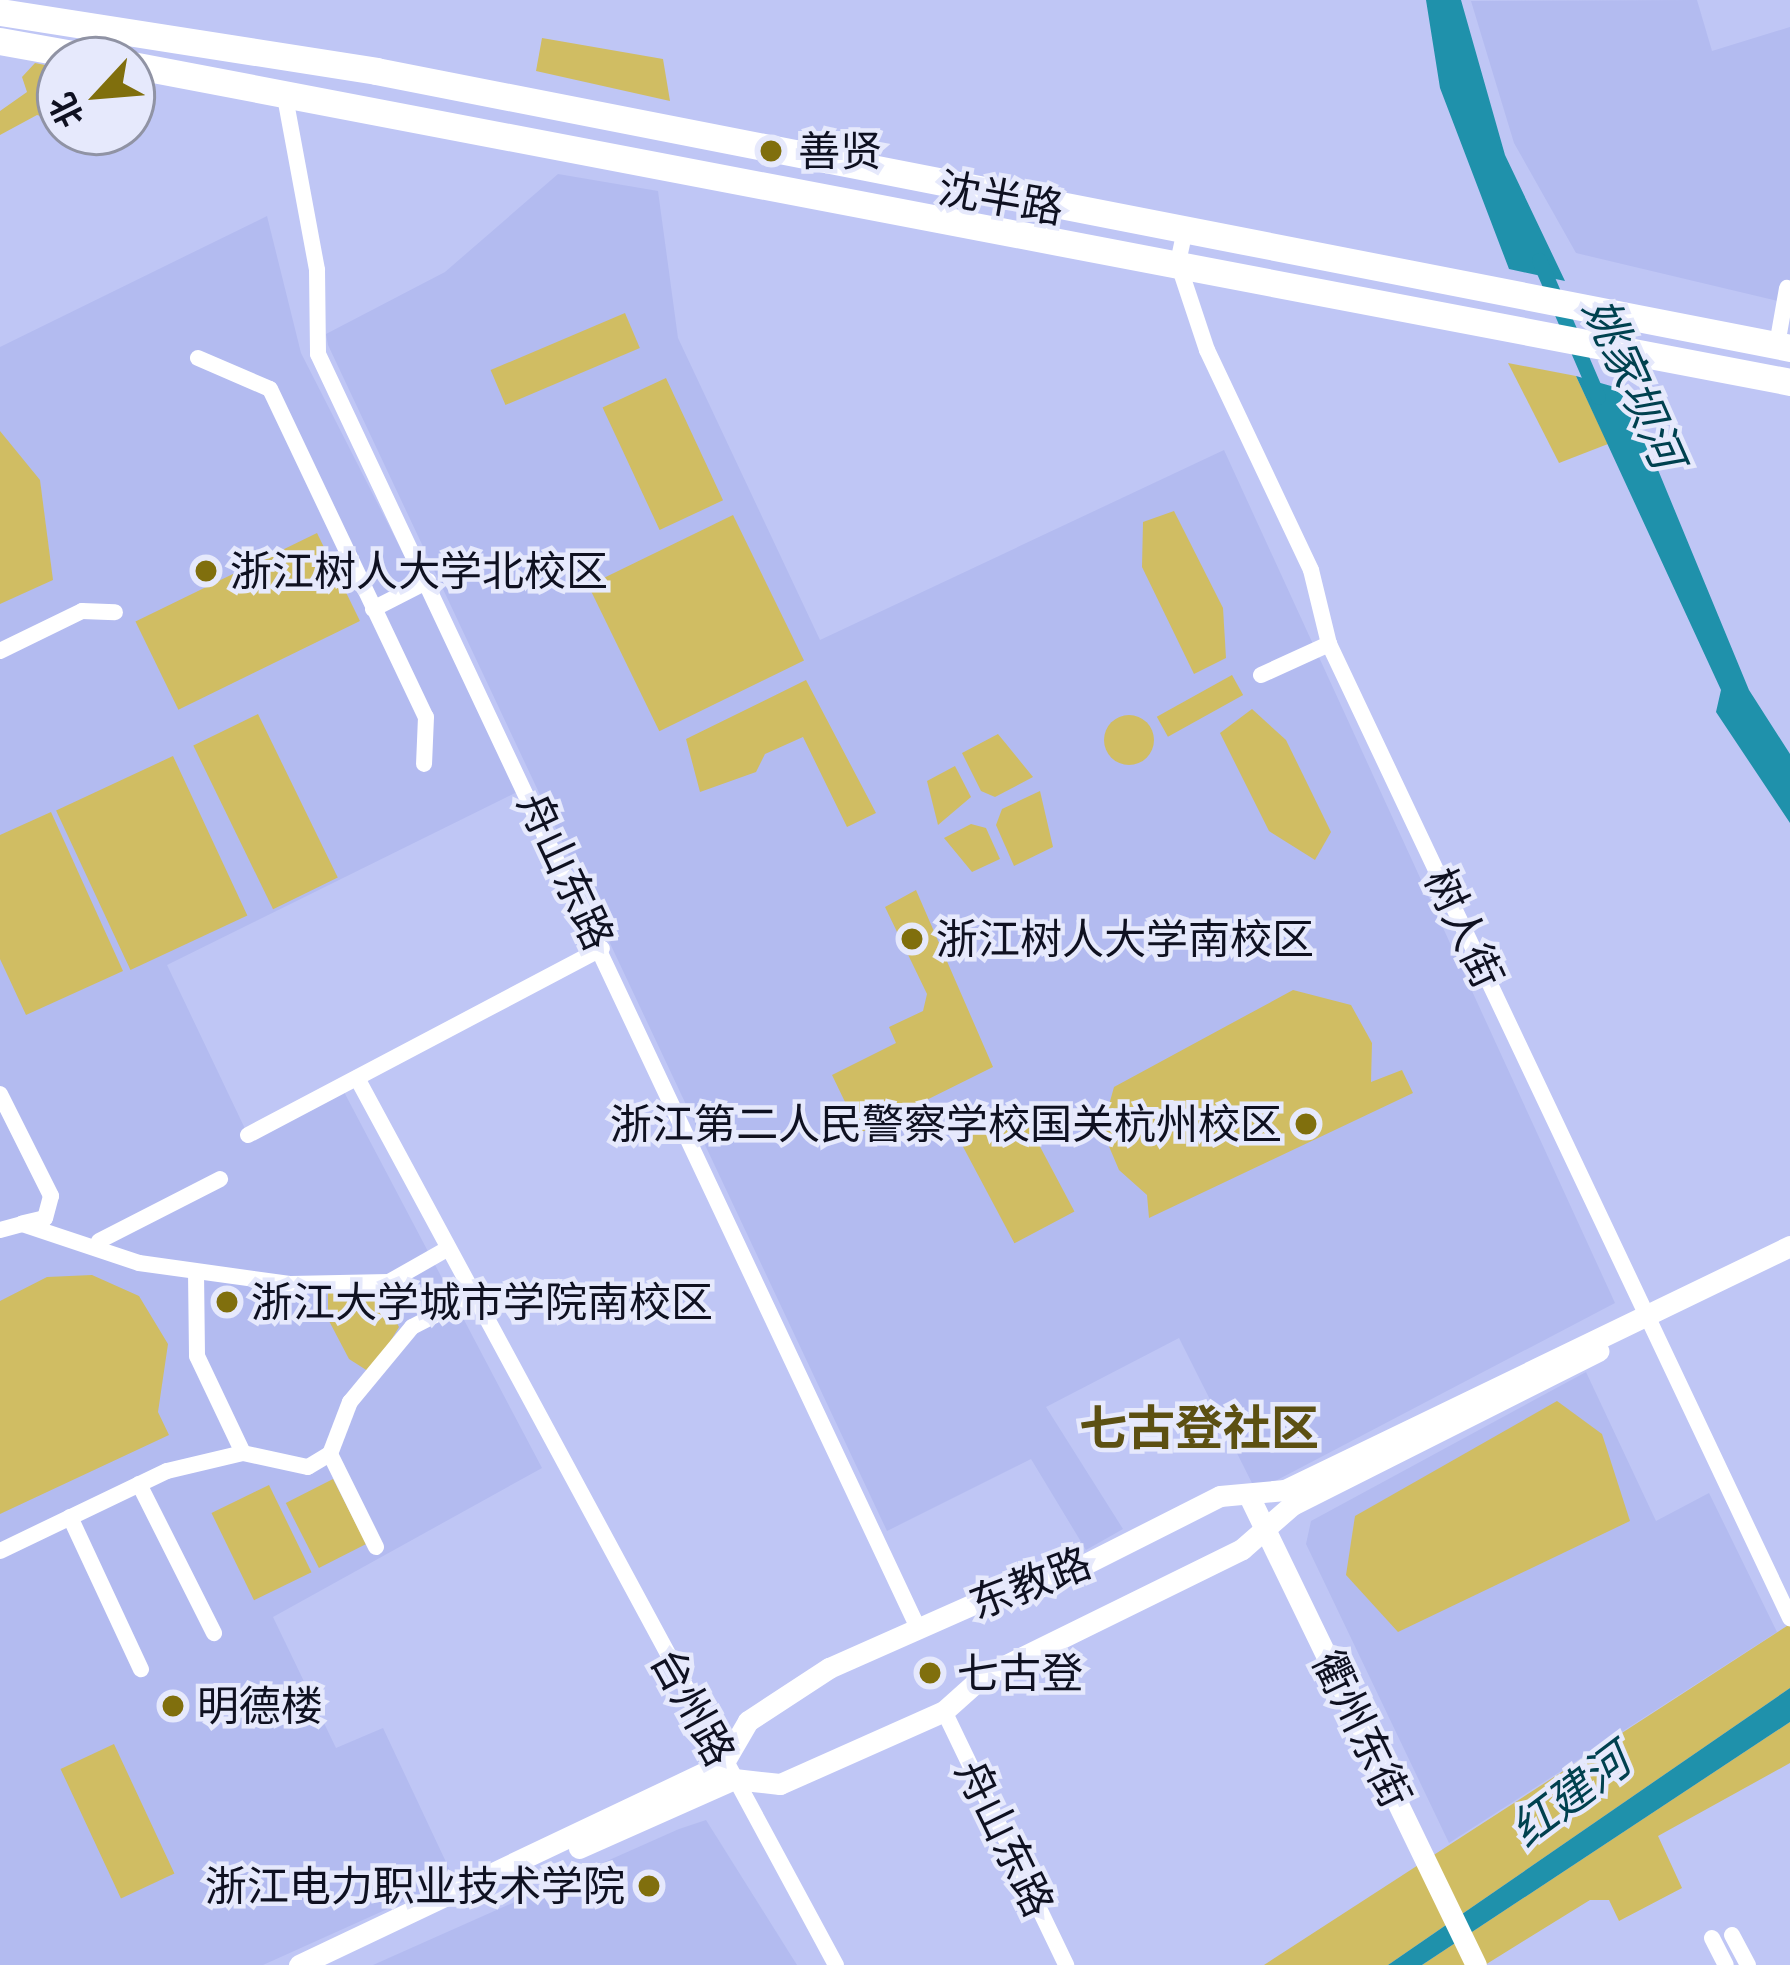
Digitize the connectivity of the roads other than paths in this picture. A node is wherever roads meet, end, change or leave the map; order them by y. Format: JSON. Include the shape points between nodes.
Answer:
{"nodes":[{"id":1,"x":0,"y":12,"type":"edge"},
{"id":2,"x":0,"y":41,"type":"edge"},
{"id":3,"x":36,"y":47,"type":"edge"},
{"id":4,"x":156,"y":70,"type":"edge"},
{"id":5,"x":285,"y":97,"type":"junction"},
{"id":6,"x":1186,"y":225,"type":"junction"},
{"id":7,"x":1178,"y":263,"type":"junction"},
{"id":8,"x":1787,"y":288,"type":"edge"},
{"id":9,"x":1784,"y":347,"type":"edge"},
{"id":10,"x":198,"y":358,"type":"dead end"},
{"id":11,"x":1790,"y":382,"type":"edge"},
{"id":12,"x":428,"y":581,"type":"junction"},
{"id":13,"x":373,"y":609,"type":"junction"},
{"id":14,"x":115,"y":613,"type":"dead end"},
{"id":15,"x":1329,"y":644,"type":"junction"},
{"id":16,"x":0,"y":651,"type":"edge"},
{"id":17,"x":1262,"y":675,"type":"dead end"},
{"id":18,"x":424,"y":764,"type":"dead end"},
{"id":19,"x":602,"y":948,"type":"junction"},
{"id":20,"x":357,"y":1078,"type":"junction"},
{"id":21,"x":0,"y":1094,"type":"edge"},
{"id":22,"x":248,"y":1136,"type":"dead end"},
{"id":23,"x":220,"y":1179,"type":"dead end"},
{"id":24,"x":22,"y":1224,"type":"junction"},
{"id":25,"x":0,"y":1230,"type":"edge"},
{"id":26,"x":99,"y":1241,"type":"junction"},
{"id":27,"x":1790,"y":1246,"type":"edge"},
{"id":28,"x":447,"y":1249,"type":"junction"},
{"id":29,"x":1790,"y":1262,"type":"edge"},
{"id":30,"x":196,"y":1272,"type":"junction"},
{"id":31,"x":472,"y":1296,"type":"junction"},
{"id":32,"x":1643,"y":1320,"type":"junction"},
{"id":33,"x":243,"y":1453,"type":"junction"},
{"id":34,"x":330,"y":1454,"type":"junction"},
{"id":35,"x":139,"y":1484,"type":"junction"},
{"id":36,"x":1248,"y":1494,"type":"junction"},
{"id":37,"x":70,"y":1517,"type":"junction"},
{"id":38,"x":1265,"y":1528,"type":"junction"},
{"id":39,"x":376,"y":1546,"type":"dead end"},
{"id":40,"x":0,"y":1551,"type":"edge"},
{"id":41,"x":1790,"y":1618,"type":"edge"},
{"id":42,"x":918,"y":1628,"type":"junction"},
{"id":43,"x":214,"y":1633,"type":"dead end"},
{"id":44,"x":141,"y":1669,"type":"dead end"},
{"id":45,"x":944,"y":1711,"type":"junction"},
{"id":46,"x":729,"y":1772,"type":"junction"},
{"id":47,"x":1732,"y":1935,"type":"dead end"},
{"id":48,"x":1712,"y":1938,"type":"dead end"},
{"id":49,"x":1473,"y":1958,"type":"edge"},
{"id":50,"x":299,"y":1965,"type":"edge"},
{"id":51,"x":322,"y":1965,"type":"edge"},
{"id":52,"x":836,"y":1965,"type":"edge"},
{"id":53,"x":1066,"y":1965,"type":"edge"},
{"id":54,"x":1726,"y":1965,"type":"edge"},
{"id":55,"x":1748,"y":1965,"type":"edge"}],
"edges":[{"from":1,"to":6,"type":"main road","name":"沈半路","via":[[376,70],[965,194]]},
{"from":2,"to":3,"type":"main road"},
{"from":4,"to":5,"type":"main road","name":"沈半路"},
{"from":5,"to":7,"type":"main road","name":"沈半路"},
{"from":5,"to":12,"type":"street","name":"舟山东路","via":[[317,270],[318,354]]},
{"from":6,"to":7,"type":"street"},
{"from":6,"to":9,"type":"main road","name":"沈半路"},
{"from":7,"to":11,"type":"main road","name":"沈半路"},
{"from":7,"to":15,"type":"street","name":"树人街","via":[[1311,570]]},
{"from":8,"to":9,"type":"street"},
{"from":10,"to":13,"type":"street","via":[[270,388]]},
{"from":12,"to":13,"type":"street"},
{"from":12,"to":19,"type":"street","name":"舟山东路"},
{"from":13,"to":18,"type":"street","via":[[426,717]]},
{"from":14,"to":16,"type":"street","via":[[82,611]]},
{"from":15,"to":17,"type":"street"},
{"from":15,"to":32,"type":"street","name":"树人街"},
{"from":19,"to":20,"type":"street"},
{"from":19,"to":42,"type":"street","name":"舟山东路"},
{"from":20,"to":22,"type":"street"},
{"from":20,"to":28,"type":"street","name":"台州路"},
{"from":21,"to":24,"type":"street","via":[[52,1196],[44,1217]]},
{"from":23,"to":26,"type":"street"},
{"from":24,"to":25,"type":"street"},
{"from":24,"to":26,"type":"street"},
{"from":26,"to":30,"type":"street"},
{"from":27,"to":32,"type":"street","name":"东教路"},
{"from":28,"to":30,"type":"street","via":[[389,1282]]},
{"from":28,"to":31,"type":"street","name":"台州路"},
{"from":29,"to":32,"type":"street","name":"东教路"},
{"from":30,"to":33,"type":"street","via":[[197,1356]]},
{"from":31,"to":34,"type":"street","via":[[412,1328],[350,1402]]},
{"from":31,"to":46,"type":"street","name":"台州路"},
{"from":32,"to":36,"type":"street","name":"东教路","via":[[1286,1490]]},
{"from":32,"to":38,"type":"street","name":"东教路"},
{"from":32,"to":41,"type":"street","name":"树人街"},
{"from":33,"to":34,"type":"street","via":[[308,1467]]},
{"from":33,"to":35,"type":"street"},
{"from":34,"to":39,"type":"street"},
{"from":35,"to":37,"type":"street"},
{"from":35,"to":43,"type":"street"},
{"from":36,"to":38,"type":"street","name":"衢州东街"},
{"from":36,"to":42,"type":"street","name":"东教路","via":[[1220,1496],[1030,1592],[1025,1581]]},
{"from":37,"to":40,"type":"street"},
{"from":37,"to":44,"type":"street"},
{"from":38,"to":45,"type":"street","name":"东教路","via":[[982,1677]]},
{"from":38,"to":49,"type":"street","name":"衢州东街"},
{"from":42,"to":46,"type":"street","name":"东教路","via":[[748,1721]]},
{"from":45,"to":46,"type":"street","name":"东教路","via":[[779,1784]]},
{"from":45,"to":53,"type":"street","name":"舟山东路"},
{"from":46,"to":50,"type":"street","name":"东教路"},
{"from":46,"to":51,"type":"street","name":"东教路"},
{"from":46,"to":52,"type":"street","name":"台州路"},
{"from":47,"to":55,"type":"street"},
{"from":48,"to":54,"type":"street"}]}
